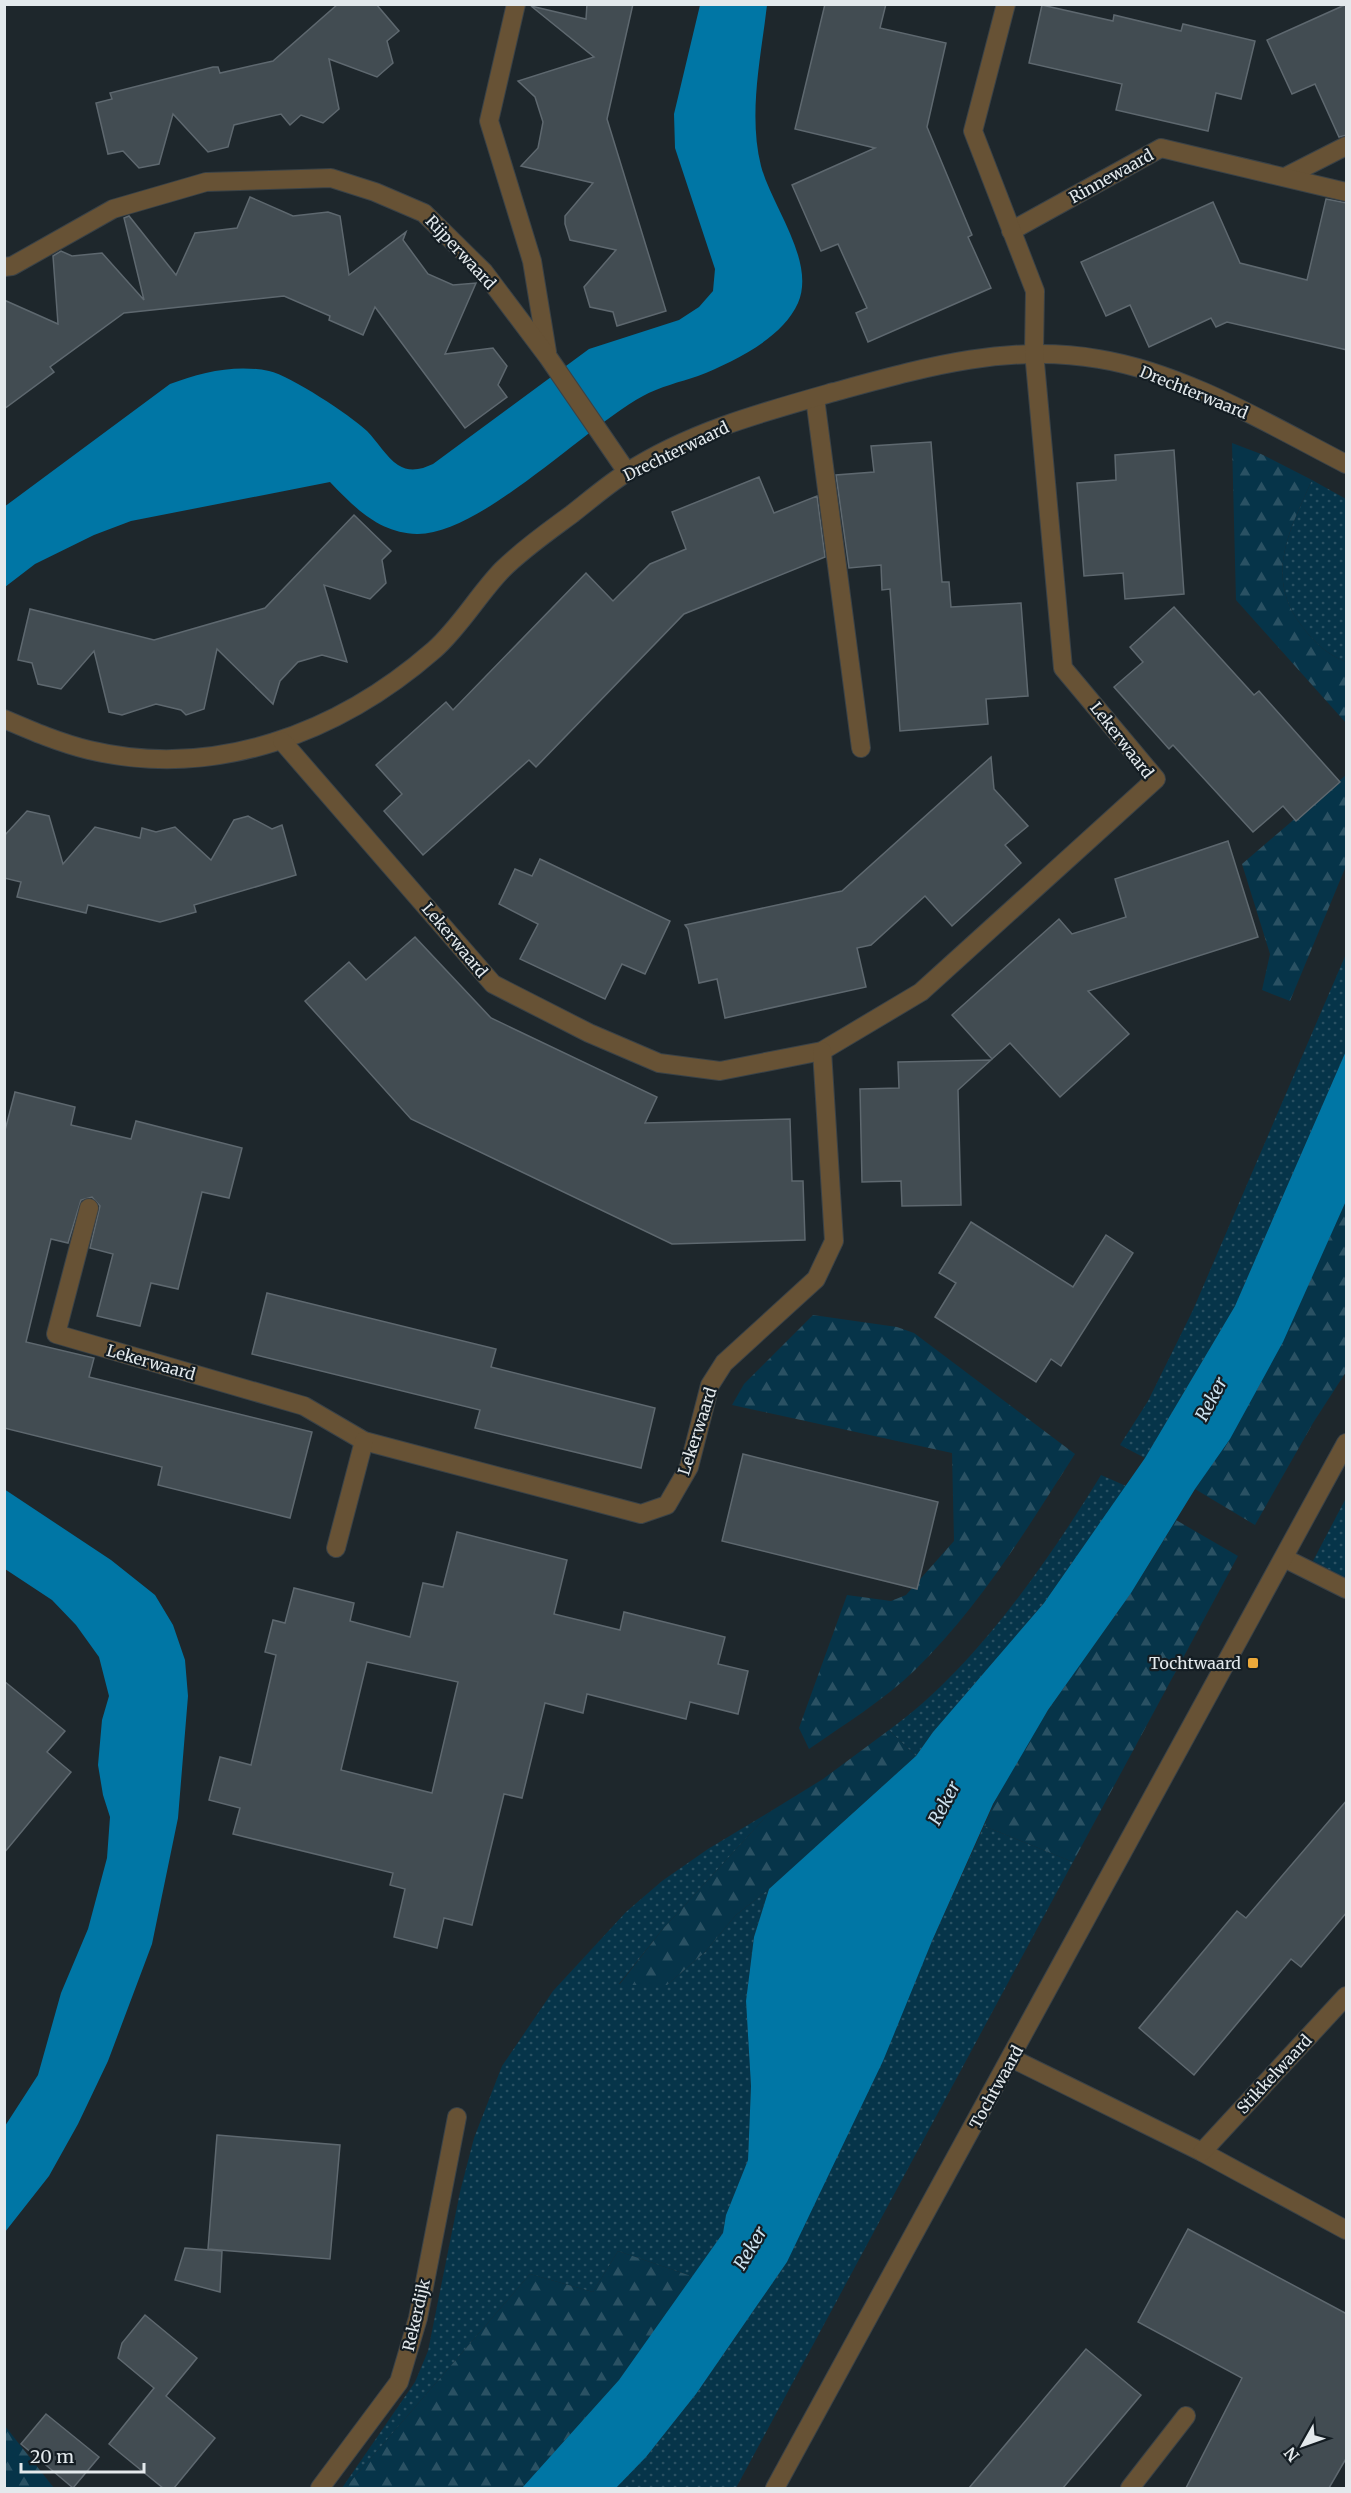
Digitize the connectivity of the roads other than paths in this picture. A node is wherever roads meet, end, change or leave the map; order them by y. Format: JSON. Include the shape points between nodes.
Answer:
{"nodes":[{"id":1,"x":516,"y":4,"type":"edge"},
{"id":2,"x":1006,"y":4,"type":"edge"},
{"id":3,"x":1347,"y":146,"type":"edge"},
{"id":4,"x":1287,"y":176,"type":"junction"},
{"id":5,"x":1347,"y":192,"type":"edge"},
{"id":6,"x":1011,"y":231,"type":"junction"},
{"id":7,"x":4,"y":267,"type":"edge"},
{"id":8,"x":1034,"y":352,"type":"junction"},
{"id":9,"x":548,"y":357,"type":"junction"},
{"id":10,"x":815,"y":398,"type":"junction"},
{"id":11,"x":1347,"y":464,"type":"edge"},
{"id":12,"x":627,"y":472,"type":"junction"},
{"id":13,"x":4,"y":719,"type":"edge"},
{"id":14,"x":282,"y":741,"type":"junction"},
{"id":15,"x":861,"y":748,"type":"dead end"},
{"id":16,"x":822,"y":1051,"type":"junction"},
{"id":17,"x":88,"y":1208,"type":"dead end"},
{"id":18,"x":364,"y":1441,"type":"junction"},
{"id":19,"x":1347,"y":1443,"type":"edge"},
{"id":20,"x":336,"y":1548,"type":"dead end"},
{"id":21,"x":1286,"y":1559,"type":"junction"},
{"id":22,"x":1347,"y":1589,"type":"edge"},
{"id":23,"x":1347,"y":1996,"type":"edge"},
{"id":24,"x":1011,"y":2058,"type":"junction"},
{"id":25,"x":458,"y":2116,"type":"dead end"},
{"id":26,"x":1202,"y":2152,"type":"junction"},
{"id":27,"x":1347,"y":2230,"type":"edge"},
{"id":28,"x":1185,"y":2416,"type":"dead end"},
{"id":29,"x":320,"y":2488,"type":"edge"},
{"id":30,"x":775,"y":2488,"type":"edge"},
{"id":31,"x":1130,"y":2488,"type":"edge"}],
"edges":[{"from":1,"to":9,"type":"street","via":[[489,121],[532,261]]},
{"from":2,"to":6,"type":"street","via":[[973,131]]},
{"from":3,"to":4,"type":"street"},
{"from":4,"to":5,"type":"street","name":"Rinnewaard"},
{"from":4,"to":6,"type":"street","name":"Rinnewaard","via":[[1161,148]]},
{"from":6,"to":8,"type":"street","via":[[1035,291]]},
{"from":7,"to":9,"type":"street","name":"Rijperwaard","via":[[113,209],[206,182],[331,178],[424,213],[484,272]]},
{"from":8,"to":10,"type":"street","name":"Drechterwaard","via":[[952,361]]},
{"from":8,"to":11,"type":"street","name":"Drechterwaard","via":[[1100,359],[1161,375],[1234,406]]},
{"from":8,"to":16,"type":"street","name":"Lekerwaard","via":[[1063,668],[1156,779],[921,992]]},
{"from":9,"to":12,"type":"street","name":"Rijperwaard"},
{"from":10,"to":12,"type":"street","name":"Drechterwaard","via":[[715,428]]},
{"from":10,"to":15,"type":"street"},
{"from":12,"to":14,"type":"street","name":"Drechterwaard","via":[[503,569],[438,646],[387,688],[339,718]]},
{"from":13,"to":14,"type":"street","name":"Drechterwaard","via":[[89,750],[134,757],[218,756]]},
{"from":14,"to":16,"type":"street","name":"Lekerwaard","via":[[493,984],[658,1063],[720,1071]]},
{"from":16,"to":18,"type":"street","name":"Lekerwaard","via":[[834,1241],[816,1279],[724,1364],[710,1385],[689,1467],[667,1505],[641,1514]]},
{"from":17,"to":18,"type":"street","name":"Lekerwaard","via":[[56,1334],[304,1406]]},
{"from":18,"to":20,"type":"street"},
{"from":19,"to":21,"type":"street","name":"Tochtwaard"},
{"from":21,"to":22,"type":"street"},
{"from":21,"to":24,"type":"street","name":"Tochtwaard"},
{"from":23,"to":26,"type":"street","name":"Stikkelwaard"},
{"from":24,"to":26,"type":"street"},
{"from":24,"to":30,"type":"street","name":"Tochtwaard"},
{"from":25,"to":29,"type":"street","name":"Rekerdijk","via":[[417,2318],[399,2382]]},
{"from":26,"to":27,"type":"street"},
{"from":28,"to":31,"type":"street"}]}
